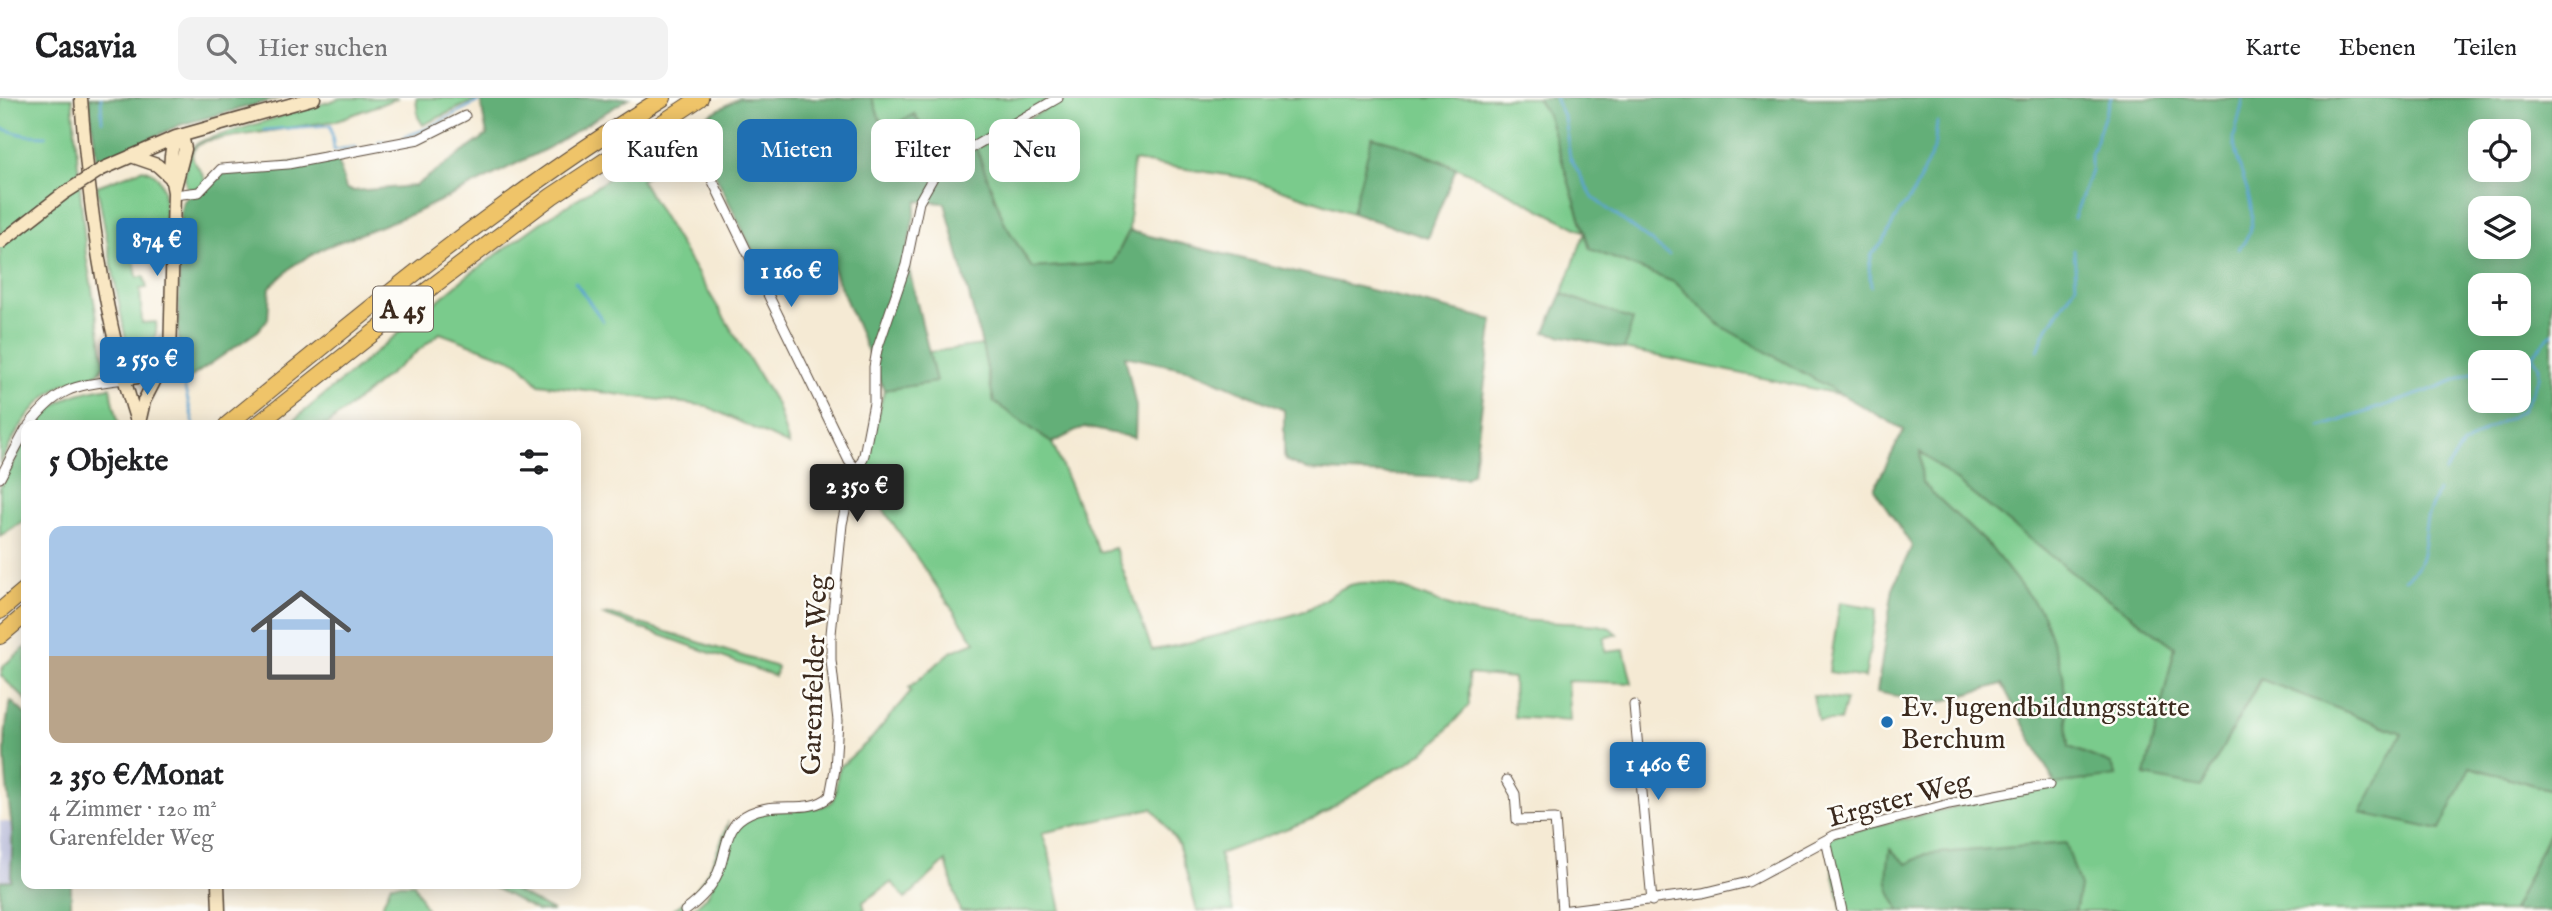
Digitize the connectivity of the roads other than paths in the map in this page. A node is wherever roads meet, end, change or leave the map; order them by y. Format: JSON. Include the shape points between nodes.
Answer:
{"nodes":[{"id":1,"x":81,"y":98,"type":"edge"},
{"id":2,"x":314,"y":98,"type":"edge"},
{"id":3,"x":663,"y":98,"type":"edge"},
{"id":4,"x":700,"y":98,"type":"edge"},
{"id":5,"x":1058,"y":98,"type":"edge"},
{"id":6,"x":465,"y":116,"type":"dead end"},
{"id":7,"x":179,"y":136,"type":"junction"},
{"id":8,"x":131,"y":156,"type":"junction"},
{"id":9,"x":171,"y":178,"type":"junction"},
{"id":10,"x":713,"y":182,"type":"edge"},
{"id":11,"x":174,"y":193,"type":"junction"},
{"id":12,"x":0,"y":243,"type":"edge"},
{"id":13,"x":158,"y":374,"type":"junction"},
{"id":14,"x":124,"y":379,"type":"junction"},
{"id":15,"x":33,"y":420,"type":"edge"},
{"id":16,"x":136,"y":420,"type":"edge"},
{"id":17,"x":139,"y":420,"type":"edge"},
{"id":18,"x":233,"y":420,"type":"edge"},
{"id":19,"x":263,"y":420,"type":"edge"},
{"id":20,"x":21,"y":440,"type":"edge"},
{"id":21,"x":858,"y":471,"type":"junction"},
{"id":22,"x":0,"y":478,"type":"edge"},
{"id":23,"x":21,"y":593,"type":"edge"},
{"id":24,"x":0,"y":611,"type":"edge"},
{"id":25,"x":21,"y":618,"type":"edge"},
{"id":26,"x":0,"y":636,"type":"edge"},
{"id":27,"x":1634,"y":705,"type":"dead end"},
{"id":28,"x":1507,"y":780,"type":"dead end"},
{"id":29,"x":2049,"y":785,"type":"dead end"},
{"id":30,"x":1826,"y":840,"type":"junction"},
{"id":31,"x":218,"y":889,"type":"edge"},
{"id":32,"x":1652,"y":901,"type":"junction"},
{"id":33,"x":1596,"y":910,"type":"edge"},
{"id":34,"x":219,"y":911,"type":"edge"},
{"id":35,"x":685,"y":911,"type":"edge"},
{"id":36,"x":1562,"y":911,"type":"edge"},
{"id":37,"x":1842,"y":911,"type":"edge"}],
"edges":[{"from":1,"to":14,"type":"main road","via":[[96,238]]},
{"from":2,"to":7,"type":"main road"},
{"from":3,"to":18,"type":"highway","number":"A 45","via":[[478,226]]},
{"from":4,"to":19,"type":"highway","number":"A 45","via":[[552,196]]},
{"from":5,"to":21,"type":"street","name":"Garenfelder Weg","via":[[955,157],[935,174],[919,202],[906,265],[877,350],[874,403]]},
{"from":6,"to":11,"type":"street","via":[[419,139],[288,164],[221,169],[199,192]]},
{"from":7,"to":8,"type":"main road"},
{"from":7,"to":9,"type":"main road","via":[[171,147]]},
{"from":7,"to":11,"type":"main road","via":[[185,149]]},
{"from":8,"to":9,"type":"main road","via":[[157,165]]},
{"from":8,"to":12,"type":"main road","bridge":true,"via":[[63,194]]},
{"from":9,"to":11,"type":"main road"},
{"from":10,"to":21,"type":"street","via":[[849,461]]},
{"from":11,"to":13,"type":"main road","via":[[172,351]]},
{"from":13,"to":14,"type":"main road"},
{"from":13,"to":17,"type":"main road"},
{"from":14,"to":15,"type":"street","via":[[66,389]]},
{"from":14,"to":16,"type":"main road"},
{"from":20,"to":22,"type":"street"},
{"from":21,"to":35,"type":"street","name":"Garenfelder Weg","via":[[842,524],[831,634],[838,721],[832,791],[815,805],[770,806],[741,818],[731,832],[713,883]]},
{"from":23,"to":24,"type":"highway"},
{"from":25,"to":26,"type":"highway"},
{"from":27,"to":32,"type":"street"},
{"from":28,"to":36,"type":"street","name":"Ergster Weg","via":[[1515,794],[1517,820],[1555,819]]},
{"from":29,"to":30,"type":"street","name":"Ergster Weg","via":[[1949,804]]},
{"from":30,"to":32,"type":"street","name":"Ergster Weg","via":[[1748,882]]},
{"from":30,"to":37,"type":"street"},
{"from":31,"to":34,"type":"main road"},
{"from":32,"to":33,"type":"street","name":"Ergster Weg"},
{"from":33,"to":36,"type":"street","name":"Ergster Weg"}]}
